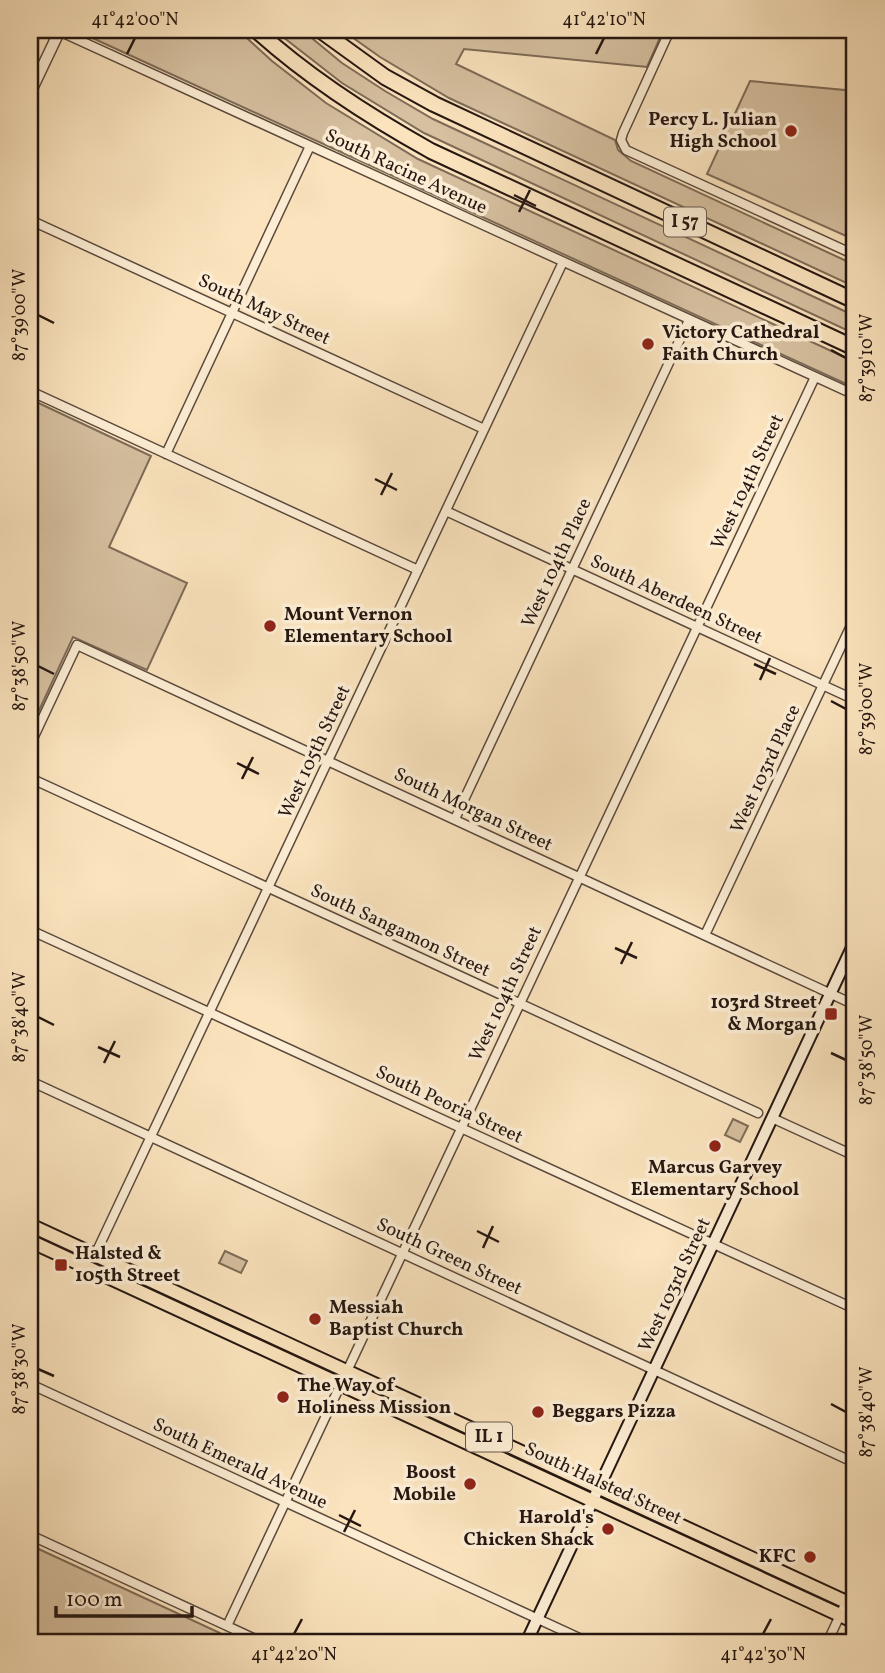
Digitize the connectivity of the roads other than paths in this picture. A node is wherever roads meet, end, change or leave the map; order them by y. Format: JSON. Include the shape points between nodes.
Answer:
{"nodes":[{"id":1,"x":59,"y":30,"type":"edge"},
{"id":2,"x":256,"y":30,"type":"edge"},
{"id":3,"x":320,"y":30,"type":"edge"},
{"id":4,"x":670,"y":30,"type":"edge"},
{"id":5,"x":30,"y":93,"type":"edge"},
{"id":6,"x":310,"y":146,"type":"junction"},
{"id":7,"x":30,"y":220,"type":"edge"},
{"id":8,"x":855,"y":256,"type":"edge"},
{"id":9,"x":563,"y":262,"type":"junction"},
{"id":10,"x":855,"y":301,"type":"edge"},
{"id":11,"x":231,"y":313,"type":"junction"},
{"id":12,"x":689,"y":320,"type":"junction"},
{"id":13,"x":855,"y":348,"type":"edge"},
{"id":14,"x":815,"y":377,"type":"junction"},
{"id":15,"x":30,"y":391,"type":"edge"},
{"id":16,"x":855,"y":395,"type":"edge"},
{"id":17,"x":484,"y":429,"type":"junction"},
{"id":18,"x":166,"y":454,"type":"junction"},
{"id":19,"x":446,"y":511,"type":"junction"},
{"id":20,"x":571,"y":569,"type":"junction"},
{"id":21,"x":418,"y":570,"type":"junction"},
{"id":22,"x":855,"y":617,"type":"edge"},
{"id":23,"x":697,"y":627,"type":"junction"},
{"id":24,"x":823,"y":685,"type":"junction"},
{"id":25,"x":855,"y":700,"type":"edge"},
{"id":26,"x":30,"y":746,"type":"edge"},
{"id":27,"x":328,"y":761,"type":"junction"},
{"id":28,"x":30,"y":778,"type":"edge"},
{"id":29,"x":455,"y":820,"type":"junction"},
{"id":30,"x":579,"y":877,"type":"junction"},
{"id":31,"x":268,"y":887,"type":"junction"},
{"id":32,"x":30,"y":930,"type":"edge"},
{"id":33,"x":705,"y":935,"type":"junction"},
{"id":34,"x":855,"y":941,"type":"edge"},
{"id":35,"x":831,"y":993,"type":"junction"},
{"id":36,"x":520,"y":1003,"type":"junction"},
{"id":37,"x":855,"y":1005,"type":"edge"},
{"id":38,"x":209,"y":1012,"type":"junction"},
{"id":39,"x":30,"y":1081,"type":"edge"},
{"id":40,"x":758,"y":1113,"type":"dead end"},
{"id":41,"x":772,"y":1118,"type":"junction"},
{"id":42,"x":461,"y":1128,"type":"junction"},
{"id":43,"x":151,"y":1136,"type":"junction"},
{"id":44,"x":855,"y":1156,"type":"edge"},
{"id":45,"x":30,"y":1226,"type":"edge"},
{"id":46,"x":30,"y":1241,"type":"edge"},
{"id":47,"x":714,"y":1243,"type":"junction"},
{"id":48,"x":402,"y":1253,"type":"junction"},
{"id":49,"x":95,"y":1255,"type":"junction"},
{"id":50,"x":89,"y":1268,"type":"junction"},
{"id":51,"x":855,"y":1308,"type":"edge"},
{"id":52,"x":655,"y":1369,"type":"junction"},
{"id":53,"x":346,"y":1371,"type":"junction"},
{"id":54,"x":30,"y":1384,"type":"edge"},
{"id":55,"x":340,"y":1384,"type":"junction"},
{"id":56,"x":855,"y":1463,"type":"edge"},
{"id":57,"x":599,"y":1488,"type":"junction"},
{"id":58,"x":593,"y":1500,"type":"junction"},
{"id":59,"x":284,"y":1501,"type":"junction"},
{"id":60,"x":30,"y":1535,"type":"edge"},
{"id":61,"x":855,"y":1583,"type":"edge"},
{"id":62,"x":851,"y":1604,"type":"edge"},
{"id":63,"x":840,"y":1615,"type":"junction"},
{"id":64,"x":538,"y":1619,"type":"junction"},
{"id":65,"x":855,"y":1622,"type":"edge"},
{"id":66,"x":227,"y":1626,"type":"junction"},
{"id":67,"x":264,"y":1643,"type":"edge"},
{"id":68,"x":526,"y":1643,"type":"edge"},
{"id":69,"x":590,"y":1643,"type":"edge"},
{"id":70,"x":827,"y":1643,"type":"edge"}],
"edges":[{"from":1,"to":5,"type":"street"},
{"from":1,"to":6,"type":"street","name":"South Racine Avenue"},
{"from":2,"to":13,"type":"highway","number":"I 57","via":[[339,96],[431,151]]},
{"from":3,"to":10,"type":"highway","number":"I 57","via":[[434,104]]},
{"from":4,"to":8,"type":"street","via":[[623,134],[623,146],[631,154]]},
{"from":6,"to":9,"type":"street","name":"South Racine Avenue"},
{"from":6,"to":11,"type":"street"},
{"from":7,"to":11,"type":"street","name":"South May Street"},
{"from":9,"to":12,"type":"street","name":"South Racine Avenue"},
{"from":9,"to":17,"type":"street","name":"West 105th Street"},
{"from":11,"to":17,"type":"street","name":"South May Street"},
{"from":11,"to":18,"type":"street"},
{"from":12,"to":14,"type":"street","name":"South Racine Avenue"},
{"from":12,"to":20,"type":"street","name":"West 104th Place"},
{"from":14,"to":16,"type":"street","name":"South Racine Avenue"},
{"from":14,"to":23,"type":"street","name":"West 104th Street"},
{"from":15,"to":18,"type":"street"},
{"from":17,"to":19,"type":"street","name":"West 105th Street"},
{"from":18,"to":21,"type":"street"},
{"from":19,"to":20,"type":"street","name":"South Aberdeen Street"},
{"from":19,"to":21,"type":"street","name":"West 105th Street"},
{"from":20,"to":23,"type":"street","name":"South Aberdeen Street"},
{"from":20,"to":29,"type":"street","name":"West 104th Place"},
{"from":21,"to":27,"type":"street","name":"West 105th Street"},
{"from":22,"to":24,"type":"street","name":"West 103rd Place"},
{"from":23,"to":24,"type":"street","name":"South Aberdeen Street"},
{"from":23,"to":30,"type":"street","name":"West 104th Street"},
{"from":24,"to":25,"type":"street","name":"South Aberdeen Street"},
{"from":24,"to":33,"type":"street","name":"West 103rd Place"},
{"from":26,"to":27,"type":"street","name":"South Morgan Street","via":[[77,645]]},
{"from":27,"to":29,"type":"street","name":"South Morgan Street"},
{"from":27,"to":31,"type":"street","name":"West 105th Street"},
{"from":28,"to":31,"type":"street","name":"South Sangamon Street"},
{"from":29,"to":30,"type":"street","name":"South Morgan Street"},
{"from":30,"to":33,"type":"street","name":"South Morgan Street"},
{"from":30,"to":36,"type":"street","name":"West 104th Street"},
{"from":31,"to":36,"type":"street","name":"South Sangamon Street"},
{"from":31,"to":38,"type":"street","name":"West 105th Street"},
{"from":32,"to":38,"type":"street","name":"South Peoria Street"},
{"from":33,"to":35,"type":"street","name":"South Morgan Street"},
{"from":34,"to":35,"type":"main road","name":"West 103rd Street"},
{"from":35,"to":37,"type":"street","name":"South Morgan Street"},
{"from":35,"to":41,"type":"main road","name":"West 103rd Street"},
{"from":36,"to":40,"type":"street","name":"South Sangamon Street"},
{"from":36,"to":42,"type":"street","name":"West 104th Street"},
{"from":38,"to":42,"type":"street","name":"South Peoria Street"},
{"from":38,"to":43,"type":"street","name":"West 105th Street"},
{"from":39,"to":43,"type":"street","name":"South Green Street"},
{"from":41,"to":44,"type":"street"},
{"from":41,"to":47,"type":"main road","name":"West 103rd Street"},
{"from":42,"to":47,"type":"street","name":"South Peoria Street"},
{"from":42,"to":48,"type":"street","name":"West 104th Street"},
{"from":43,"to":48,"type":"street","name":"South Green Street"},
{"from":43,"to":49,"type":"street","name":"West 105th Street"},
{"from":45,"to":49,"type":"main road","name":"South Halsted Street","number":"IL 1"},
{"from":46,"to":50,"type":"main road","name":"South Halsted Street","number":"IL 1"},
{"from":47,"to":51,"type":"street","name":"South Peoria Street"},
{"from":47,"to":52,"type":"main road","name":"West 103rd Street"},
{"from":48,"to":52,"type":"street","name":"South Green Street"},
{"from":48,"to":53,"type":"street","name":"West 104th Street"},
{"from":49,"to":50,"type":"main road"},
{"from":49,"to":53,"type":"main road","name":"South Halsted Street","number":"IL 1"},
{"from":50,"to":55,"type":"main road","name":"South Halsted Street","number":"IL 1"},
{"from":52,"to":56,"type":"street","name":"South Green Street"},
{"from":52,"to":57,"type":"main road","name":"West 103rd Street"},
{"from":53,"to":55,"type":"street","name":"West 104th Street"},
{"from":53,"to":57,"type":"main road","name":"South Halsted Street","number":"IL 1"},
{"from":54,"to":59,"type":"street","name":"South Emerald Avenue"},
{"from":55,"to":58,"type":"main road","name":"South Halsted Street","number":"IL 1"},
{"from":55,"to":59,"type":"street","name":"West 104th Street"},
{"from":57,"to":58,"type":"main road","name":"West 103rd Street"},
{"from":57,"to":62,"type":"main road","name":"South Halsted Street","number":"IL 1"},
{"from":58,"to":63,"type":"main road","name":"South Halsted Street","number":"IL 1"},
{"from":58,"to":64,"type":"main road","name":"West 103rd Street"},
{"from":59,"to":64,"type":"street","name":"South Emerald Avenue"},
{"from":59,"to":66,"type":"street","name":"West 104th Street"},
{"from":60,"to":66,"type":"street"},
{"from":61,"to":62,"type":"street"},
{"from":62,"to":63,"type":"street"},
{"from":63,"to":65,"type":"main road","name":"South Halsted Street","number":"IL 1"},
{"from":63,"to":70,"type":"street"},
{"from":64,"to":68,"type":"main road","name":"West 103rd Street"},
{"from":64,"to":69,"type":"street","name":"South Emerald Avenue"},
{"from":66,"to":67,"type":"street"}]}
